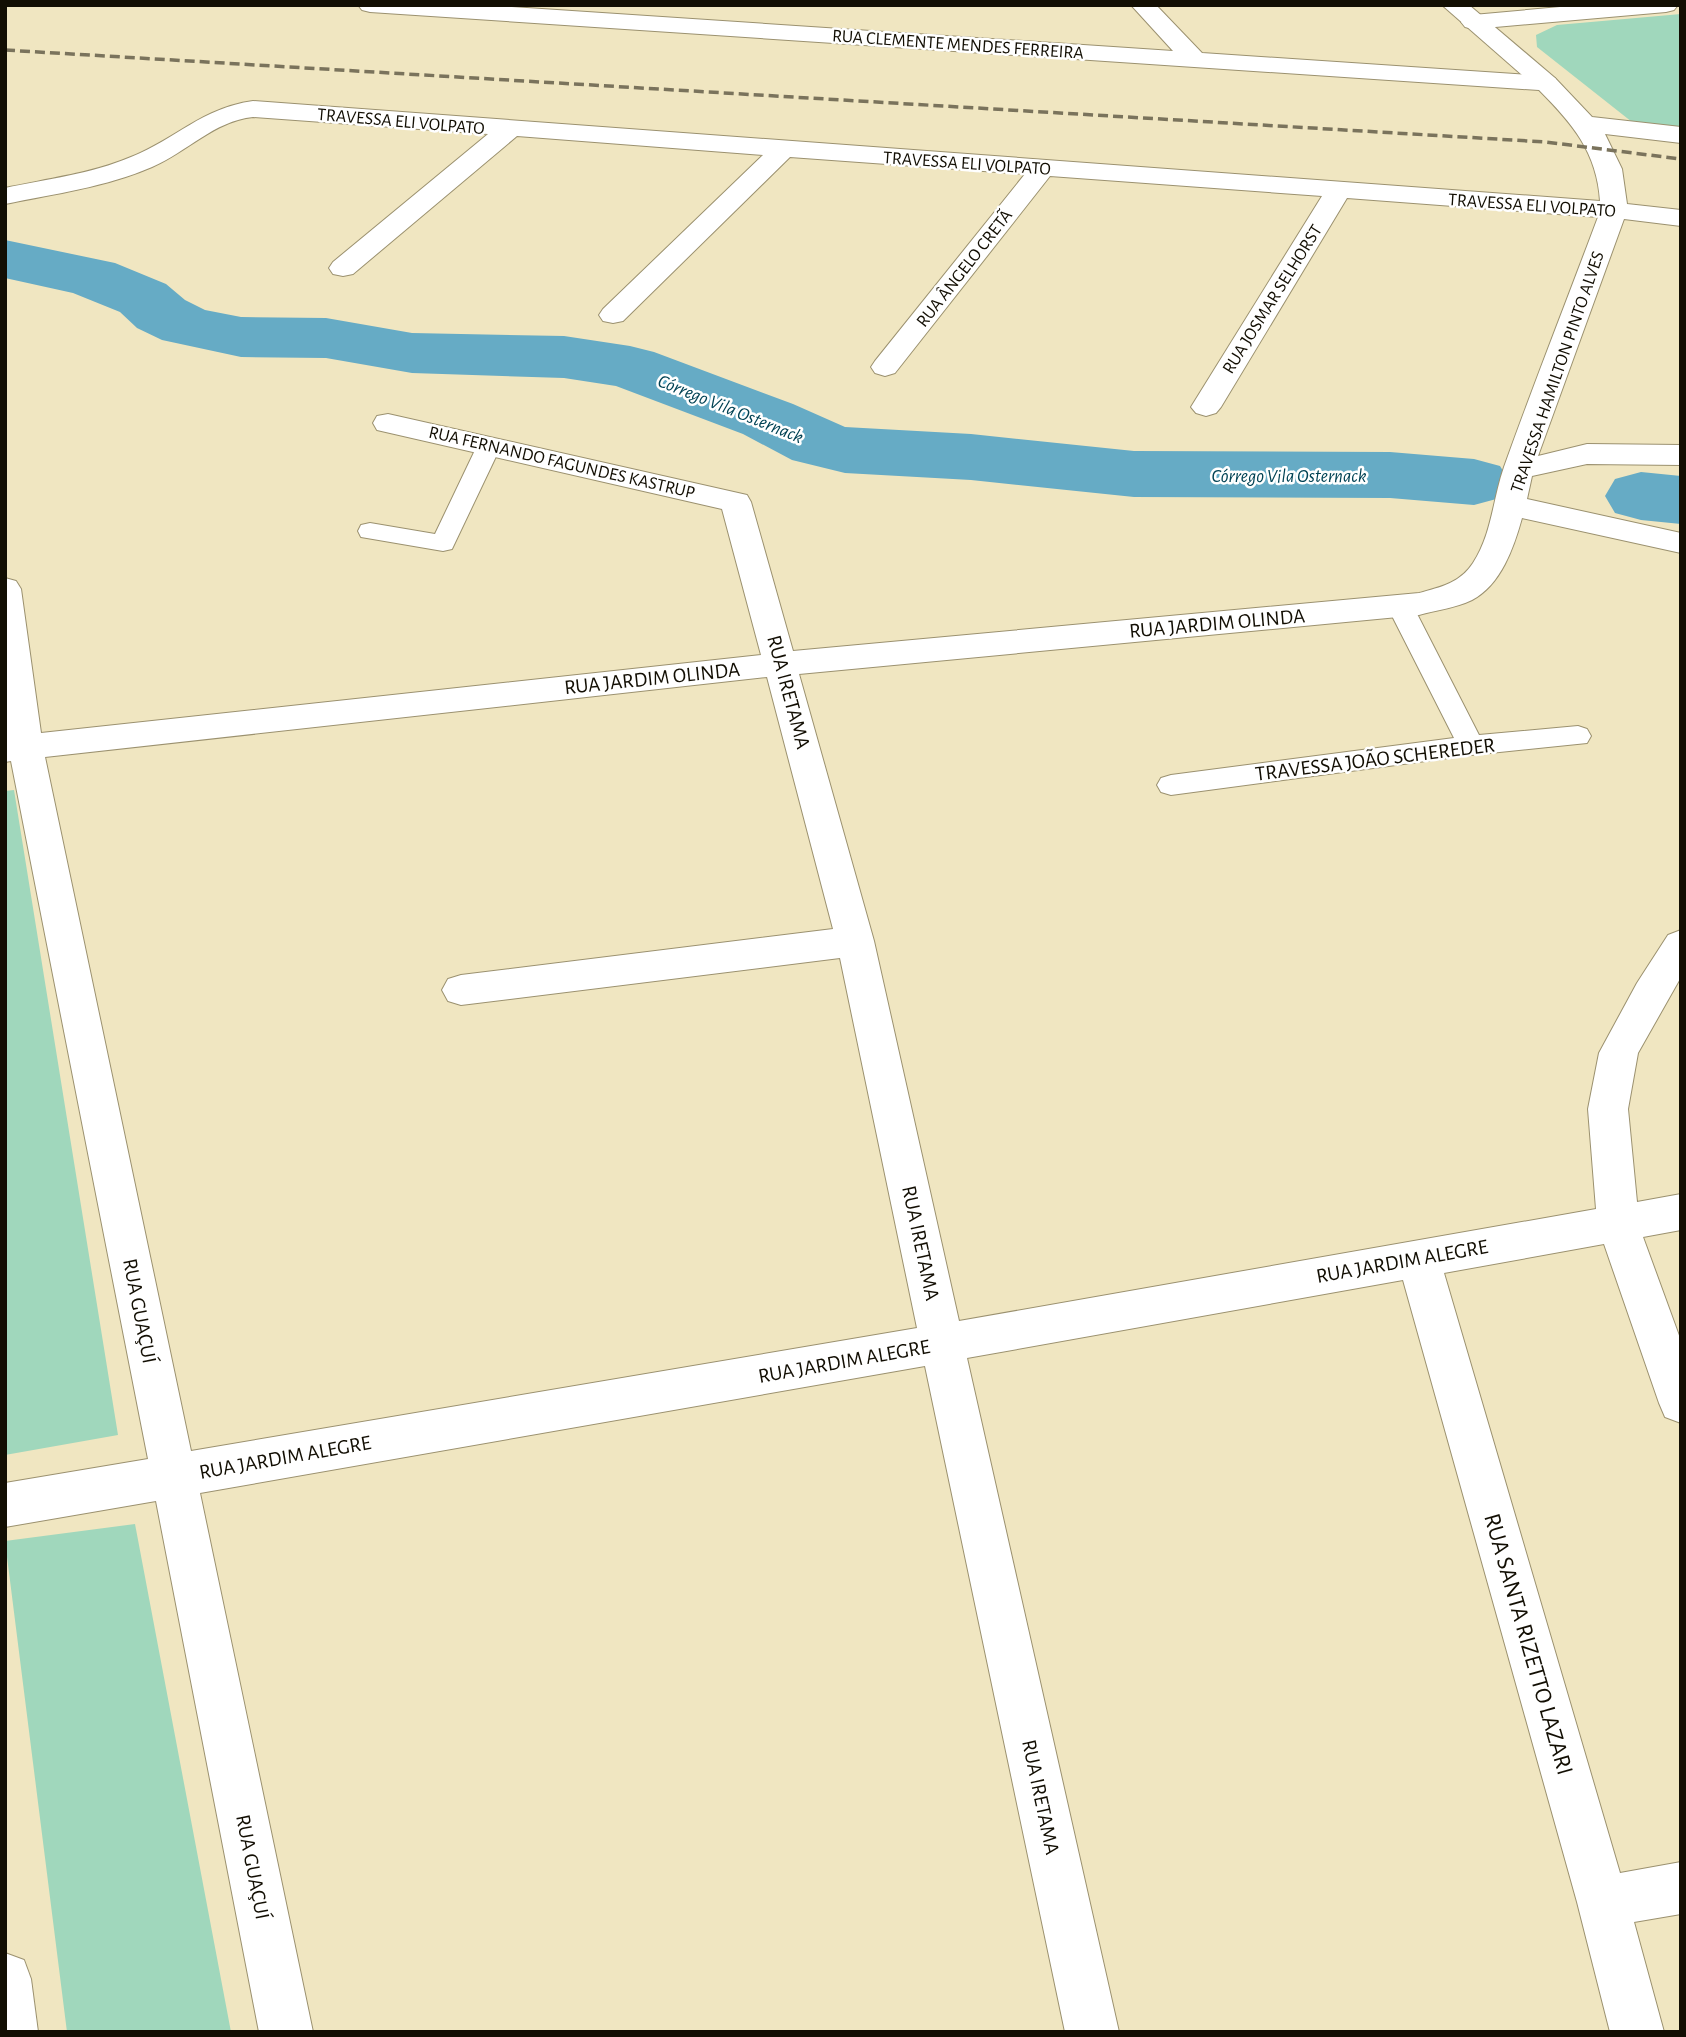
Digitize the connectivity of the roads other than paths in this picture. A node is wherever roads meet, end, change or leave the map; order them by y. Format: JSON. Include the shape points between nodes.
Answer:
{"nodes":[{"id":1,"x":370,"y":5,"type":"edge"},
{"id":2,"x":1143,"y":5,"type":"edge"},
{"id":3,"x":1454,"y":5,"type":"edge"},
{"id":4,"x":1667,"y":5,"type":"edge"},
{"id":5,"x":846,"y":16,"type":"dead end"},
{"id":6,"x":1473,"y":22,"type":"junction"},
{"id":7,"x":862,"y":38,"type":"junction"},
{"id":8,"x":1195,"y":60,"type":"junction"},
{"id":9,"x":1546,"y":83,"type":"junction"},
{"id":10,"x":1587,"y":124,"type":"junction"},
{"id":11,"x":510,"y":129,"type":"junction"},
{"id":12,"x":1681,"y":135,"type":"edge"},
{"id":13,"x":783,"y":149,"type":"junction"},
{"id":14,"x":1043,"y":168,"type":"junction"},
{"id":15,"x":1338,"y":191,"type":"junction"},
{"id":16,"x":5,"y":196,"type":"edge"},
{"id":17,"x":1614,"y":198,"type":"junction"},
{"id":18,"x":1681,"y":218,"type":"edge"},
{"id":19,"x":342,"y":268,"type":"dead end"},
{"id":20,"x":613,"y":314,"type":"dead end"},
{"id":21,"x":885,"y":367,"type":"dead end"},
{"id":22,"x":1206,"y":407,"type":"dead end"},
{"id":23,"x":388,"y":423,"type":"dead end"},
{"id":24,"x":489,"y":446,"type":"junction"},
{"id":25,"x":1681,"y":455,"type":"edge"},
{"id":26,"x":1518,"y":470,"type":"junction"},
{"id":27,"x":736,"y":502,"type":"joint"},
{"id":28,"x":1511,"y":505,"type":"junction"},
{"id":29,"x":370,"y":531,"type":"dead end"},
{"id":30,"x":1681,"y":543,"type":"edge"},
{"id":31,"x":5,"y":589,"type":"edge"},
{"id":32,"x":1466,"y":590,"type":"joint"},
{"id":33,"x":1400,"y":606,"type":"junction"},
{"id":34,"x":782,"y":664,"type":"junction"},
{"id":35,"x":1578,"y":736,"type":"dead end"},
{"id":36,"x":1471,"y":745,"type":"junction"},
{"id":37,"x":16,"y":748,"type":"edge"},
{"id":38,"x":1171,"y":785,"type":"dead end"},
{"id":39,"x":855,"y":941,"type":"junction"},
{"id":40,"x":1681,"y":945,"type":"edge"},
{"id":41,"x":461,"y":990,"type":"dead end"},
{"id":42,"x":1681,"y":1212,"type":"edge"},
{"id":43,"x":1618,"y":1224,"type":"junction"},
{"id":44,"x":1418,"y":1257,"type":"junction"},
{"id":45,"x":943,"y":1343,"type":"junction"},
{"id":46,"x":1681,"y":1403,"type":"edge"},
{"id":47,"x":174,"y":1476,"type":"junction"},
{"id":48,"x":5,"y":1505,"type":"edge"},
{"id":49,"x":1681,"y":1888,"type":"edge"},
{"id":50,"x":1602,"y":1902,"type":"junction"},
{"id":51,"x":5,"y":1979,"type":"edge"},
{"id":52,"x":11,"y":2032,"type":"edge"},
{"id":53,"x":286,"y":2032,"type":"edge"},
{"id":54,"x":1092,"y":2032,"type":"edge"},
{"id":55,"x":1637,"y":2032,"type":"edge"}],
"edges":[{"from":1,"to":7,"type":"street","name":"RUA CLEMENTE MENDES FERREIRA"},
{"from":2,"to":8,"type":"street"},
{"from":3,"to":6,"type":"street"},
{"from":4,"to":6,"type":"street"},
{"from":5,"to":7,"type":"street"},
{"from":6,"to":9,"type":"street"},
{"from":7,"to":8,"type":"street","name":"RUA CLEMENTE MENDES FERREIRA"},
{"from":8,"to":9,"type":"street","name":"RUA CLEMENTE MENDES FERREIRA"},
{"from":9,"to":10,"type":"street"},
{"from":10,"to":12,"type":"street"},
{"from":10,"to":17,"type":"street","via":[[1602,148]]},
{"from":11,"to":13,"type":"street","name":"TRAVESSA ELI VOLPATO"},
{"from":11,"to":16,"type":"street","name":"TRAVESSA ELI VOLPATO","via":[[253,109],[224,113],[140,163]]},
{"from":11,"to":19,"type":"street"},
{"from":13,"to":14,"type":"street","name":"TRAVESSA ELI VOLPATO"},
{"from":13,"to":20,"type":"street"},
{"from":14,"to":15,"type":"street","name":"TRAVESSA ELI VOLPATO"},
{"from":14,"to":21,"type":"street","name":"RUA ÂNGELO CRETÃ"},
{"from":15,"to":17,"type":"street","name":"TRAVESSA ELI VOLPATO"},
{"from":15,"to":22,"type":"street","name":"RUA JOSMAR SELHORST"},
{"from":17,"to":18,"type":"street","name":"TRAVESSA ELI VOLPATO"},
{"from":17,"to":26,"type":"street","name":"TRAVESSA HAMILTON PINTO ALVES"},
{"from":23,"to":24,"type":"street","name":"RUA FERNANDO FAGUNDES KASTRUP"},
{"from":24,"to":27,"type":"street","name":"RUA FERNANDO FAGUNDES KASTRUP"},
{"from":24,"to":29,"type":"lane","via":[[443,543]]},
{"from":25,"to":26,"type":"street","via":[[1587,454]]},
{"from":26,"to":28,"type":"street","name":"TRAVESSA HAMILTON PINTO ALVES"},
{"from":27,"to":34,"type":"street","name":"RUA IRETAMA"},
{"from":28,"to":30,"type":"street"},
{"from":28,"to":32,"type":"street","name":"TRAVESSA HAMILTON PINTO ALVES","via":[[1489,568]]},
{"from":31,"to":37,"type":"street","name":"RUA GUAÇUÍ"},
{"from":32,"to":33,"type":"street","name":"RUA JARDIM OLINDA"},
{"from":33,"to":34,"type":"street","name":"RUA JARDIM OLINDA"},
{"from":33,"to":36,"type":"lane"},
{"from":34,"to":37,"type":"street","name":"RUA JARDIM OLINDA"},
{"from":34,"to":39,"type":"street","name":"RUA IRETAMA"},
{"from":35,"to":36,"type":"lane","name":"TRAVESSA JOÃO SCHEREDER"},
{"from":36,"to":38,"type":"lane","name":"TRAVESSA JOÃO SCHEREDER"},
{"from":37,"to":47,"type":"street","name":"RUA GUAÇUÍ"},
{"from":39,"to":41,"type":"street"},
{"from":39,"to":45,"type":"street","name":"RUA IRETAMA"},
{"from":40,"to":43,"type":"street","via":[[1619,1053],[1608,1109]]},
{"from":42,"to":43,"type":"street","name":"RUA JARDIM ALEGRE"},
{"from":43,"to":44,"type":"street","name":"RUA JARDIM ALEGRE"},
{"from":43,"to":46,"type":"street"},
{"from":44,"to":45,"type":"street","name":"RUA JARDIM ALEGRE"},
{"from":44,"to":50,"type":"street","name":"RUA SANTA RIZETTO LAZARI"},
{"from":45,"to":47,"type":"street","name":"RUA JARDIM ALEGRE"},
{"from":45,"to":54,"type":"street","name":"RUA IRETAMA"},
{"from":47,"to":48,"type":"street","name":"RUA JARDIM ALEGRE"},
{"from":47,"to":53,"type":"street","name":"RUA GUAÇUÍ"},
{"from":49,"to":50,"type":"street"},
{"from":50,"to":55,"type":"street","name":"RUA SANTA RIZETTO LAZARI"},
{"from":51,"to":52,"type":"street"}]}
